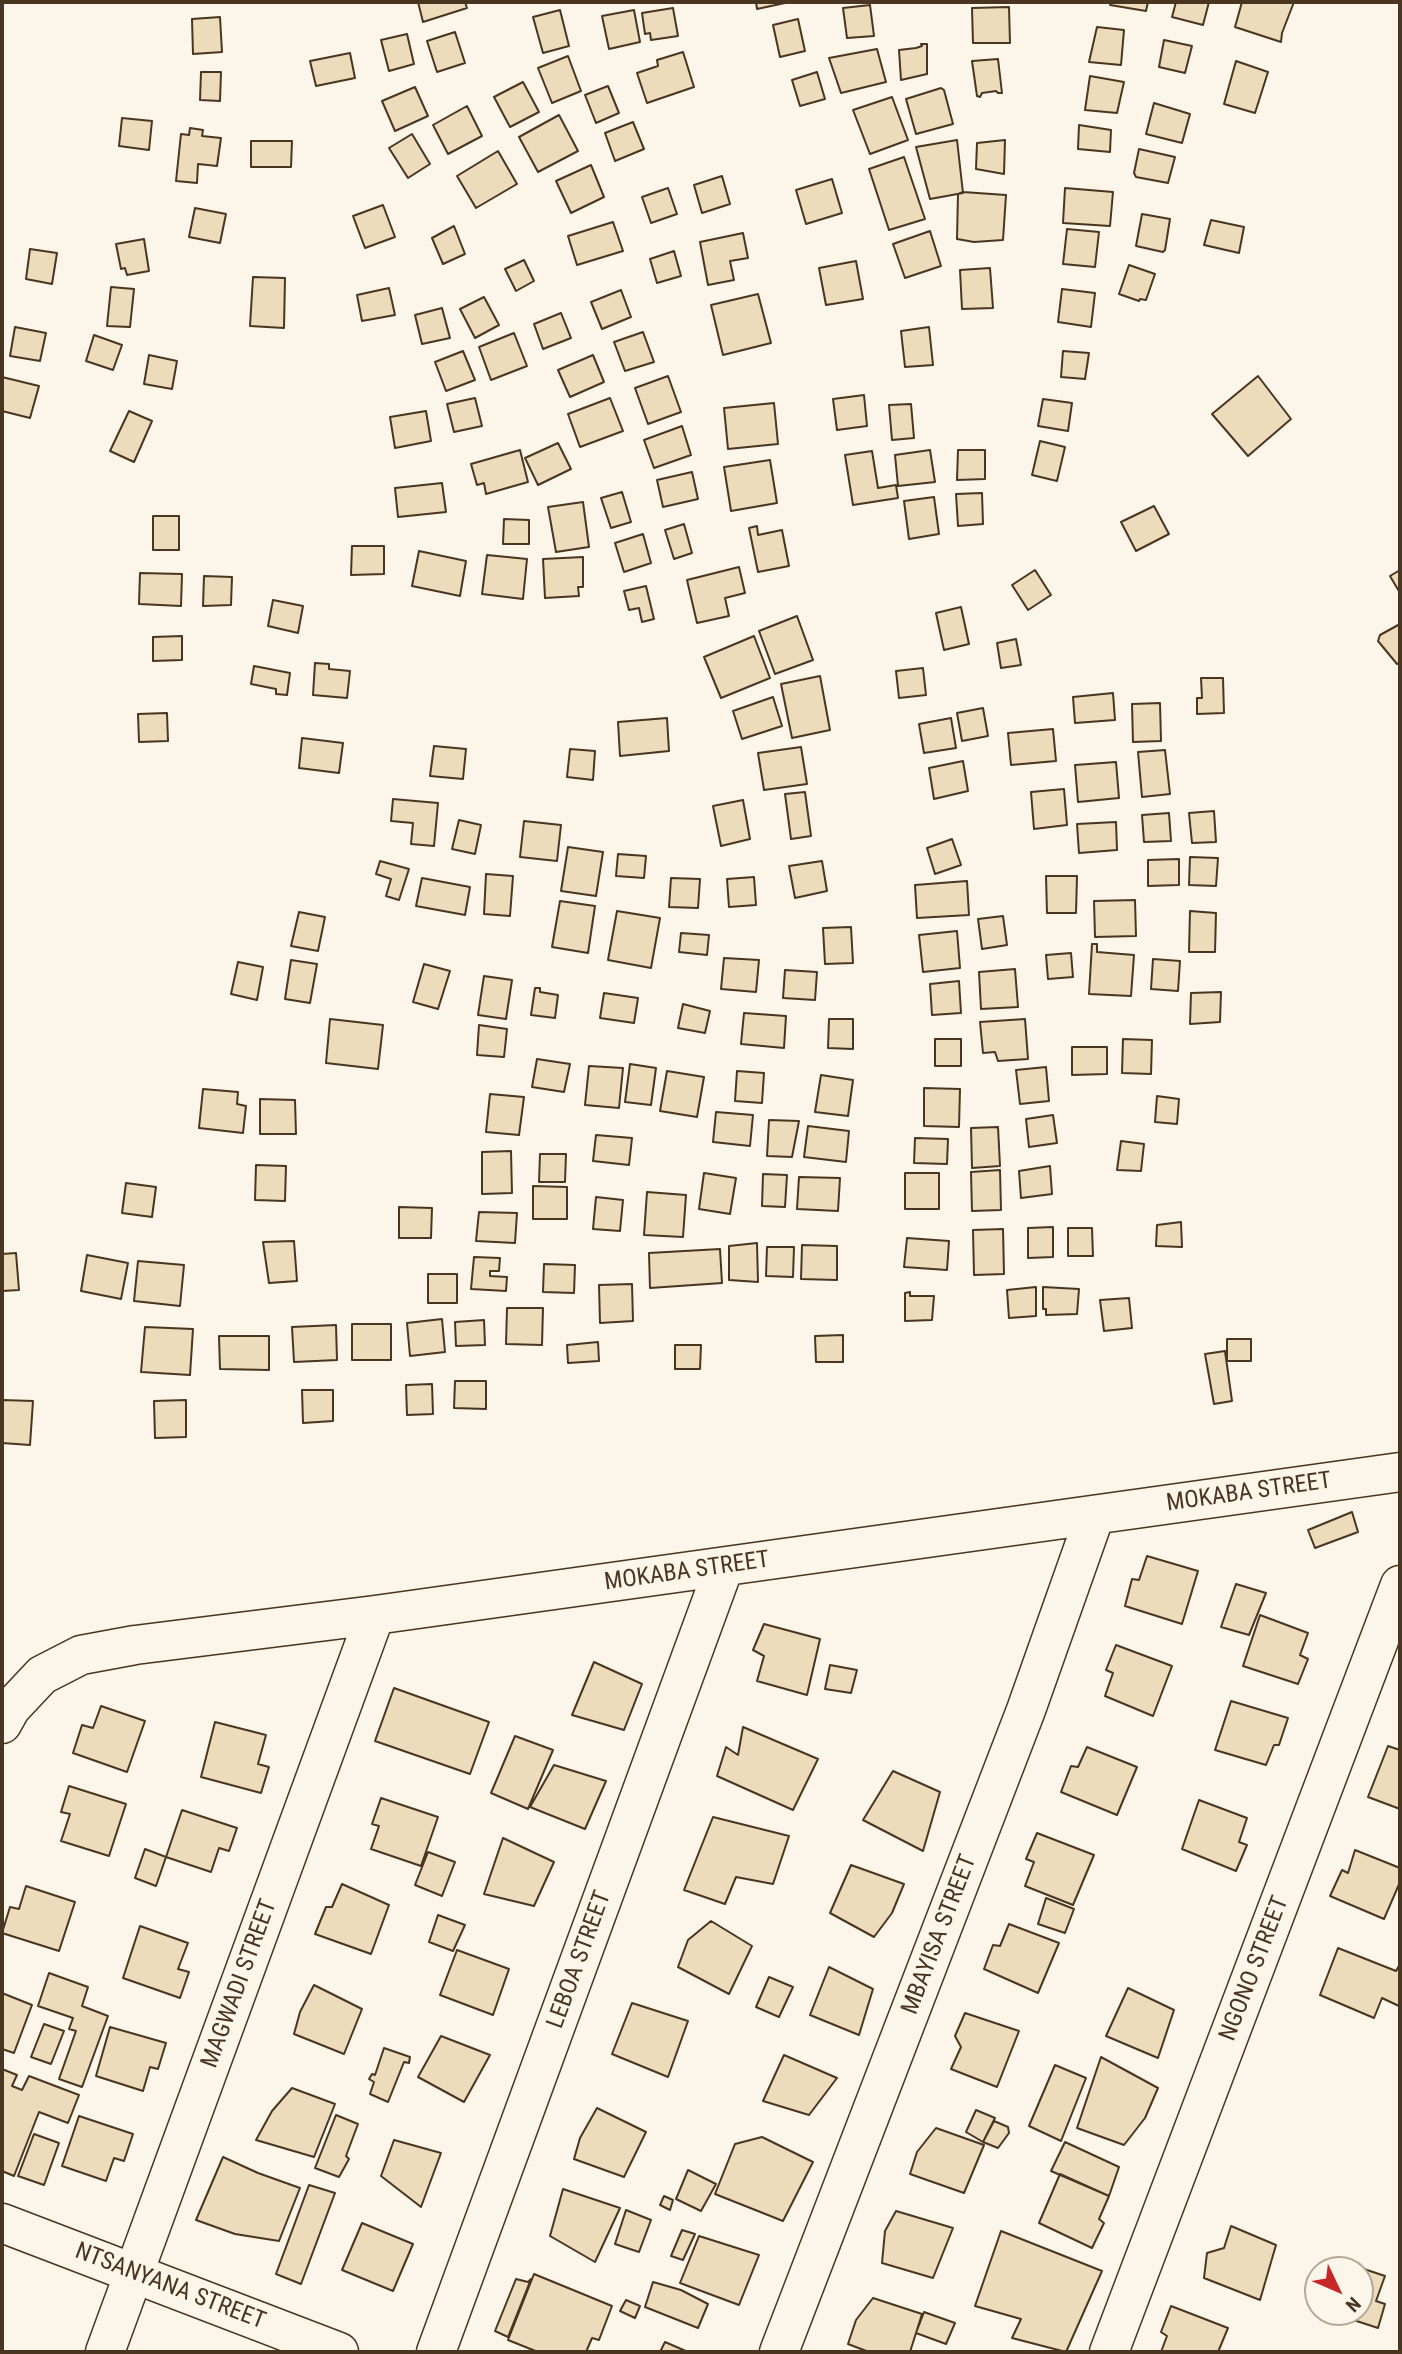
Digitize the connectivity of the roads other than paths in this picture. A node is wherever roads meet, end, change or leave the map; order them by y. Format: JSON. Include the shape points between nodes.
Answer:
{"nodes":[{"id":1,"x":1400,"y":1472,"type":"edge"},
{"id":2,"x":1095,"y":1515,"type":"junction"},
{"id":3,"x":724,"y":1567,"type":"junction"},
{"id":4,"x":1400,"y":1585,"type":"edge"},
{"id":5,"x":375,"y":1615,"type":"junction"},
{"id":6,"x":2,"y":1724,"type":"edge"},
{"id":7,"x":2,"y":2223,"type":"edge"},
{"id":8,"x":134,"y":2273,"type":"junction"},
{"id":9,"x":105,"y":2352,"type":"edge"},
{"id":10,"x":339,"y":2352,"type":"edge"},
{"id":11,"x":436,"y":2352,"type":"edge"},
{"id":12,"x":779,"y":2352,"type":"edge"},
{"id":13,"x":1109,"y":2352,"type":"edge"}],
"edges":[{"from":1,"to":2,"type":"street","name":"MOKABA STREET"},
{"from":2,"to":3,"type":"street","name":"MOKABA STREET"},
{"from":2,"to":12,"type":"street","name":"MBAYISA STREET","via":[[1026,1710]]},
{"from":3,"to":5,"type":"street","name":"MOKABA STREET"},
{"from":3,"to":11,"type":"street","name":"LEBOA STREET"},
{"from":4,"to":13,"type":"street","name":"NGONO STREET"},
{"from":5,"to":6,"type":"street","name":"MOKABA STREET","via":[[81,1655],[42,1675]]},
{"from":5,"to":8,"type":"street","name":"MAGWADI STREET"},
{"from":7,"to":8,"type":"street","name":"NTSANYANA STREET"},
{"from":8,"to":9,"type":"street","name":"MAGWADI STREET"},
{"from":8,"to":10,"type":"street","name":"NTSANYANA STREET"}]}
